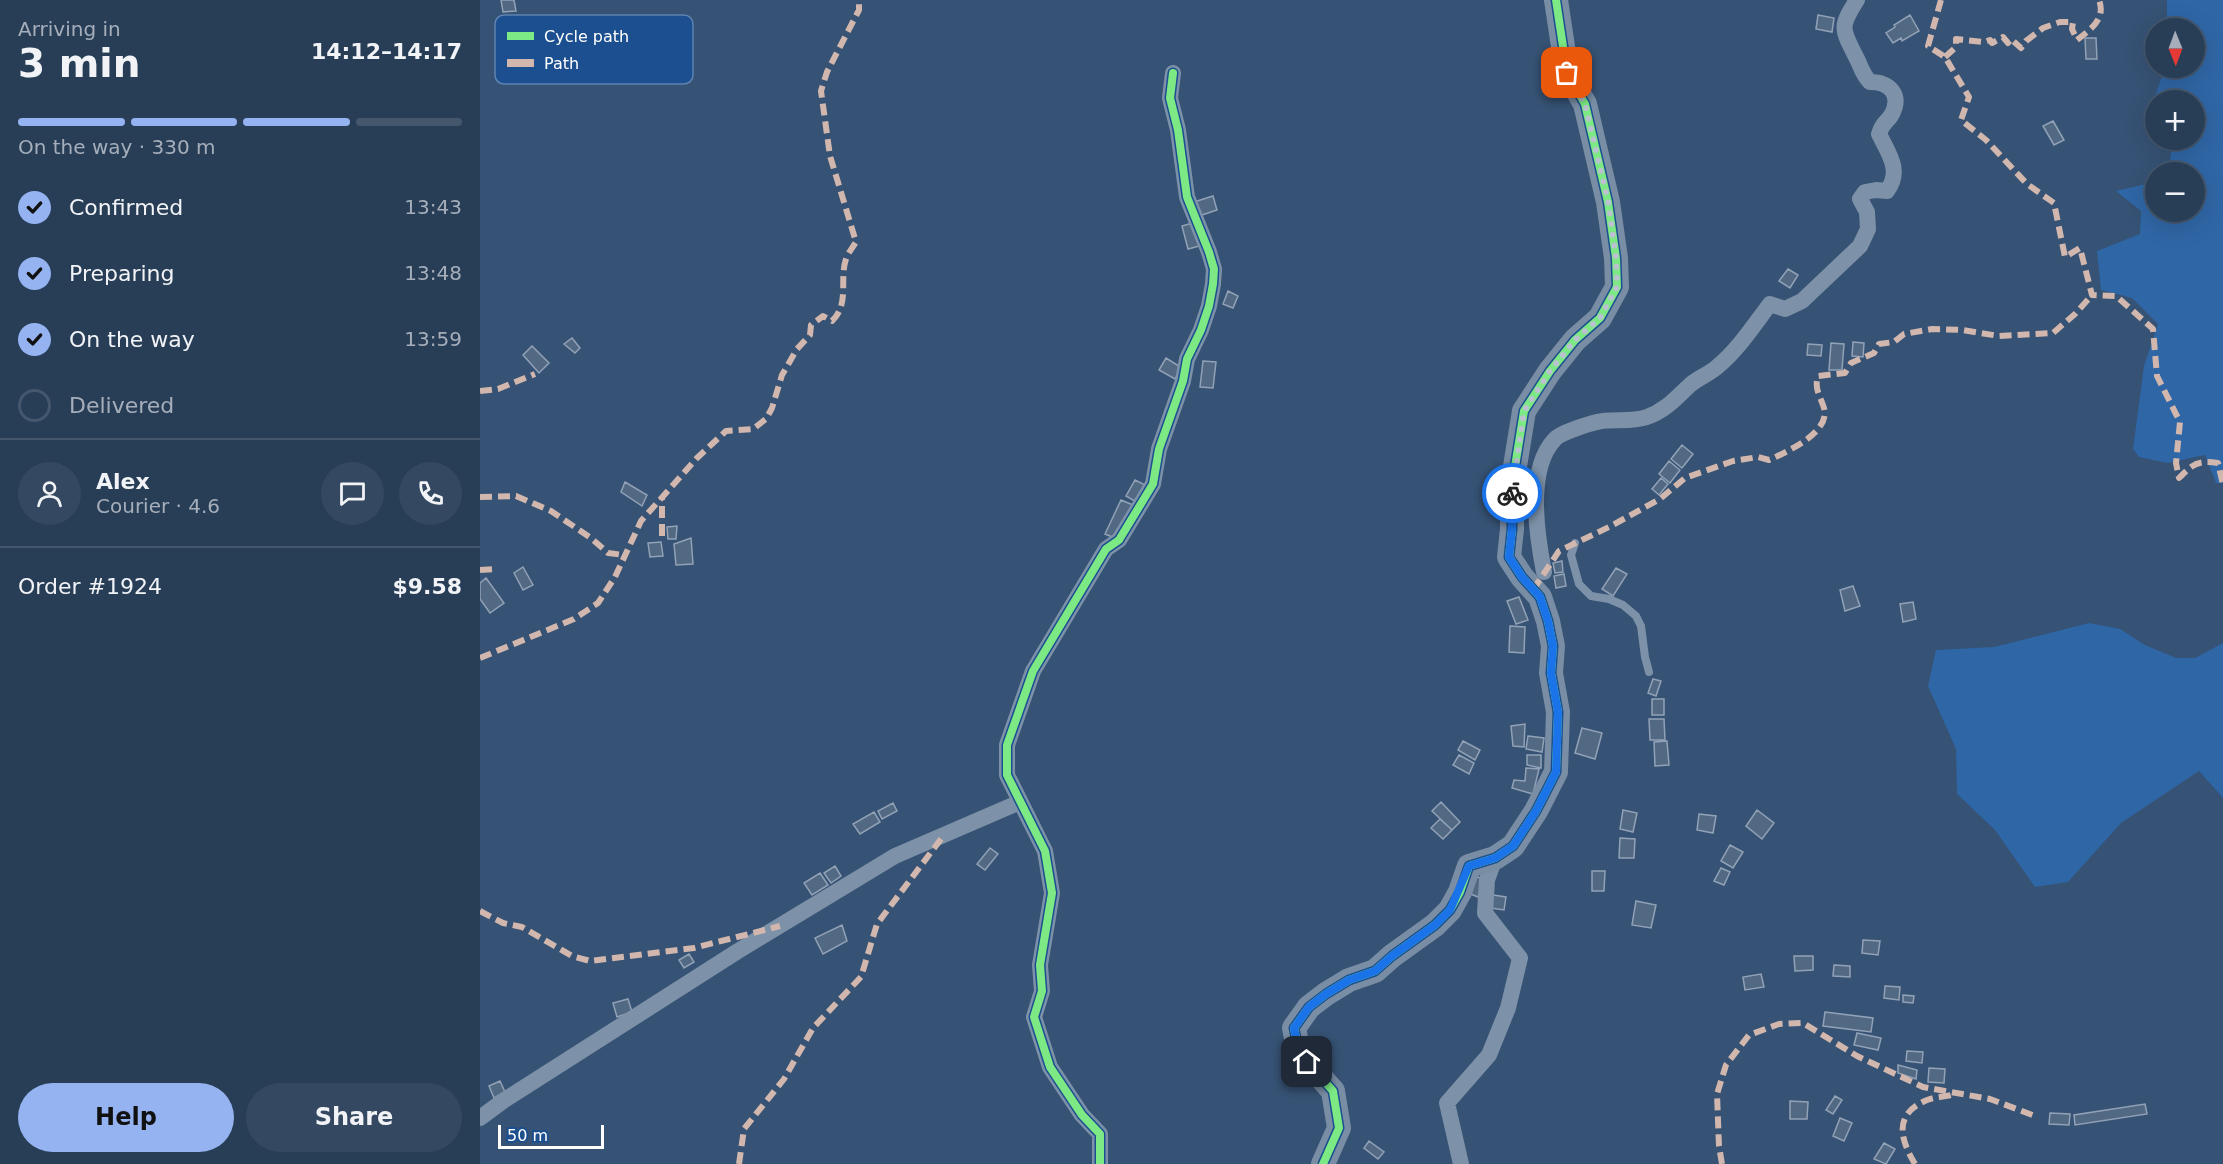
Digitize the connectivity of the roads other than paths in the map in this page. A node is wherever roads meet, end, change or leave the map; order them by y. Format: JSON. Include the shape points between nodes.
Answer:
{"nodes":[{"id":1,"x":1556,"y":0,"type":"edge"},
{"id":2,"x":1857,"y":0,"type":"edge"},
{"id":3,"x":1173,"y":73,"type":"dead end"},
{"id":4,"x":1575,"y":543,"type":"dead end"},
{"id":5,"x":1544,"y":572,"type":"dead end"},
{"id":6,"x":1649,"y":672,"type":"dead end"},
{"id":7,"x":1020,"y":802,"type":"junction"},
{"id":8,"x":1495,"y":858,"type":"junction"},
{"id":9,"x":480,"y":1118,"type":"edge"},
{"id":10,"x":1100,"y":1164,"type":"edge"},
{"id":11,"x":1323,"y":1164,"type":"edge"},
{"id":12,"x":1461,"y":1164,"type":"edge"}],
"edges":[{"from":1,"to":8,"type":"street","via":[[1567,73],[1585,104],[1608,201],[1617,287],[1600,318],[1575,340],[1524,411],[1512,484],[1509,557],[1540,597],[1548,621],[1558,712],[1556,772],[1513,846]]},
{"from":2,"to":5,"type":"street","via":[[1843,32],[1862,74],[1870,82],[1881,82],[1894,92],[1892,114],[1879,134],[1895,174],[1887,191],[1865,192],[1860,199],[1867,212],[1868,229],[1860,246],[1802,301],[1785,309],[1770,304],[1717,367],[1692,383],[1670,406],[1646,417],[1598,421],[1555,438],[1543,460],[1535,500]]},
{"from":3,"to":7,"type":"street","via":[[1170,98],[1187,196],[1214,269],[1209,306],[1164,433],[1153,484],[1119,540],[1106,549],[1033,671],[1007,745],[1007,775]]},
{"from":4,"to":6,"type":"lane","via":[[1571,555],[1579,584],[1592,596],[1609,598],[1636,616]]},
{"from":7,"to":9,"type":"street","via":[[895,856],[728,957]]},
{"from":7,"to":10,"type":"street","via":[[1045,851],[1052,893],[1040,965],[1042,992],[1034,1017],[1050,1067],[1100,1134]]},
{"from":8,"to":11,"type":"street","via":[[1469,866],[1450,910],[1435,925],[1375,971],[1326,994],[1309,1007],[1294,1028],[1299,1053],[1333,1091],[1339,1128]]},
{"from":8,"to":12,"type":"street","via":[[1487,880],[1485,913],[1520,958],[1508,1008],[1489,1055],[1447,1103]]}]}
